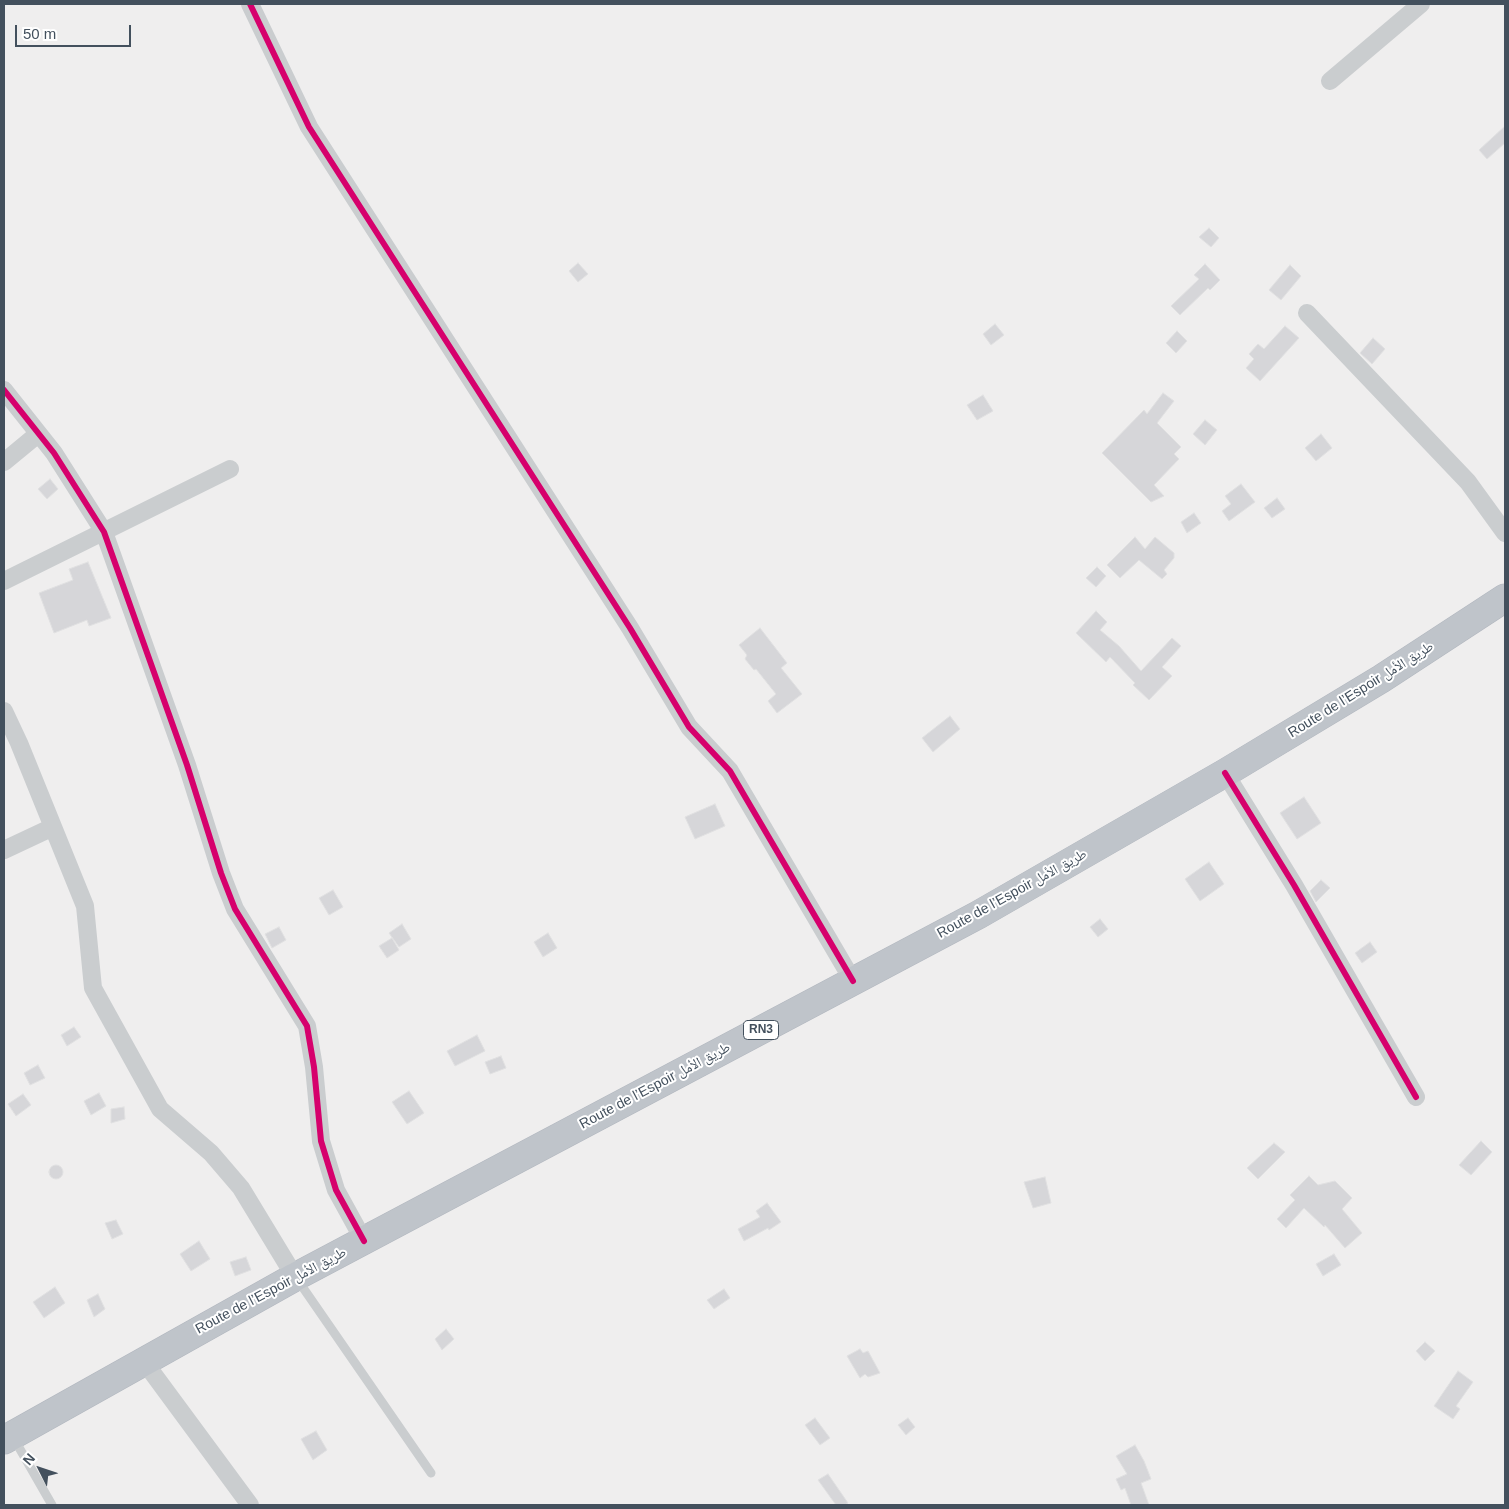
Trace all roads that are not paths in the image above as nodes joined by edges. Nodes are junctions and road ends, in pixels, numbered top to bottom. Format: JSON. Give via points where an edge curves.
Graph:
{"nodes":[{"id":1,"x":250,"y":4,"type":"edge"},
{"id":2,"x":1422,"y":4,"type":"edge"},
{"id":3,"x":1330,"y":81,"type":"dead end"},
{"id":4,"x":1307,"y":313,"type":"dead end"},
{"id":5,"x":4,"y":390,"type":"edge"},
{"id":6,"x":38,"y":434,"type":"junction"},
{"id":7,"x":4,"y":462,"type":"edge"},
{"id":8,"x":230,"y":469,"type":"dead end"},
{"id":9,"x":104,"y":532,"type":"junction"},
{"id":10,"x":1505,"y":533,"type":"edge"},
{"id":11,"x":4,"y":581,"type":"edge"},
{"id":12,"x":1505,"y":598,"type":"edge"},
{"id":13,"x":4,"y":711,"type":"edge"},
{"id":14,"x":1225,"y":773,"type":"junction"},
{"id":15,"x":53,"y":827,"type":"junction"},
{"id":16,"x":4,"y":850,"type":"edge"},
{"id":17,"x":853,"y":981,"type":"junction"},
{"id":18,"x":1416,"y":1097,"type":"dead end"},
{"id":19,"x":364,"y":1240,"type":"junction"},
{"id":20,"x":295,"y":1277,"type":"junction"},
{"id":21,"x":143,"y":1360,"type":"junction"},
{"id":22,"x":8,"y":1437,"type":"edge"},
{"id":23,"x":431,"y":1472,"type":"dead end"},
{"id":24,"x":52,"y":1505,"type":"edge"},
{"id":25,"x":250,"y":1505,"type":"edge"}],
"edges":[{"from":1,"to":17,"type":"street","via":[[309,127],[630,628],[689,727],[730,771]]},
{"from":2,"to":3,"type":"street"},
{"from":4,"to":10,"type":"street","via":[[1468,482]]},
{"from":5,"to":6,"type":"street"},
{"from":6,"to":7,"type":"street"},
{"from":6,"to":9,"type":"street","via":[[54,453]]},
{"from":8,"to":9,"type":"street"},
{"from":9,"to":11,"type":"street"},
{"from":9,"to":19,"type":"street","via":[[235,909],[307,1026],[321,1141],[336,1190]]},
{"from":12,"to":14,"type":"highway","name":"Route de l’Espoir طريق الأمل","number":"RN3","via":[[1381,679]]},
{"from":13,"to":15,"type":"street"},
{"from":14,"to":17,"type":"highway","name":"Route de l’Espoir طريق الأمل","number":"RN3","via":[[978,915]]},
{"from":14,"to":18,"type":"street","via":[[1294,885]]},
{"from":15,"to":16,"type":"street"},
{"from":15,"to":20,"type":"street","via":[[85,906],[93,988],[160,1109],[211,1153],[241,1188]]},
{"from":17,"to":19,"type":"highway","name":"Route de l’Espoir طريق الأمل","number":"RN3"},
{"from":19,"to":20,"type":"highway","name":"Route de l’Espoir طريق الأمل","number":"RN3"},
{"from":20,"to":21,"type":"highway","name":"Route de l’Espoir طريق الأمل","number":"RN3"},
{"from":20,"to":23,"type":"lane"},
{"from":21,"to":22,"type":"highway","name":"Route de l’Espoir طريق الأمل","number":"RN3"},
{"from":21,"to":25,"type":"street"},
{"from":22,"to":24,"type":"lane"}]}
